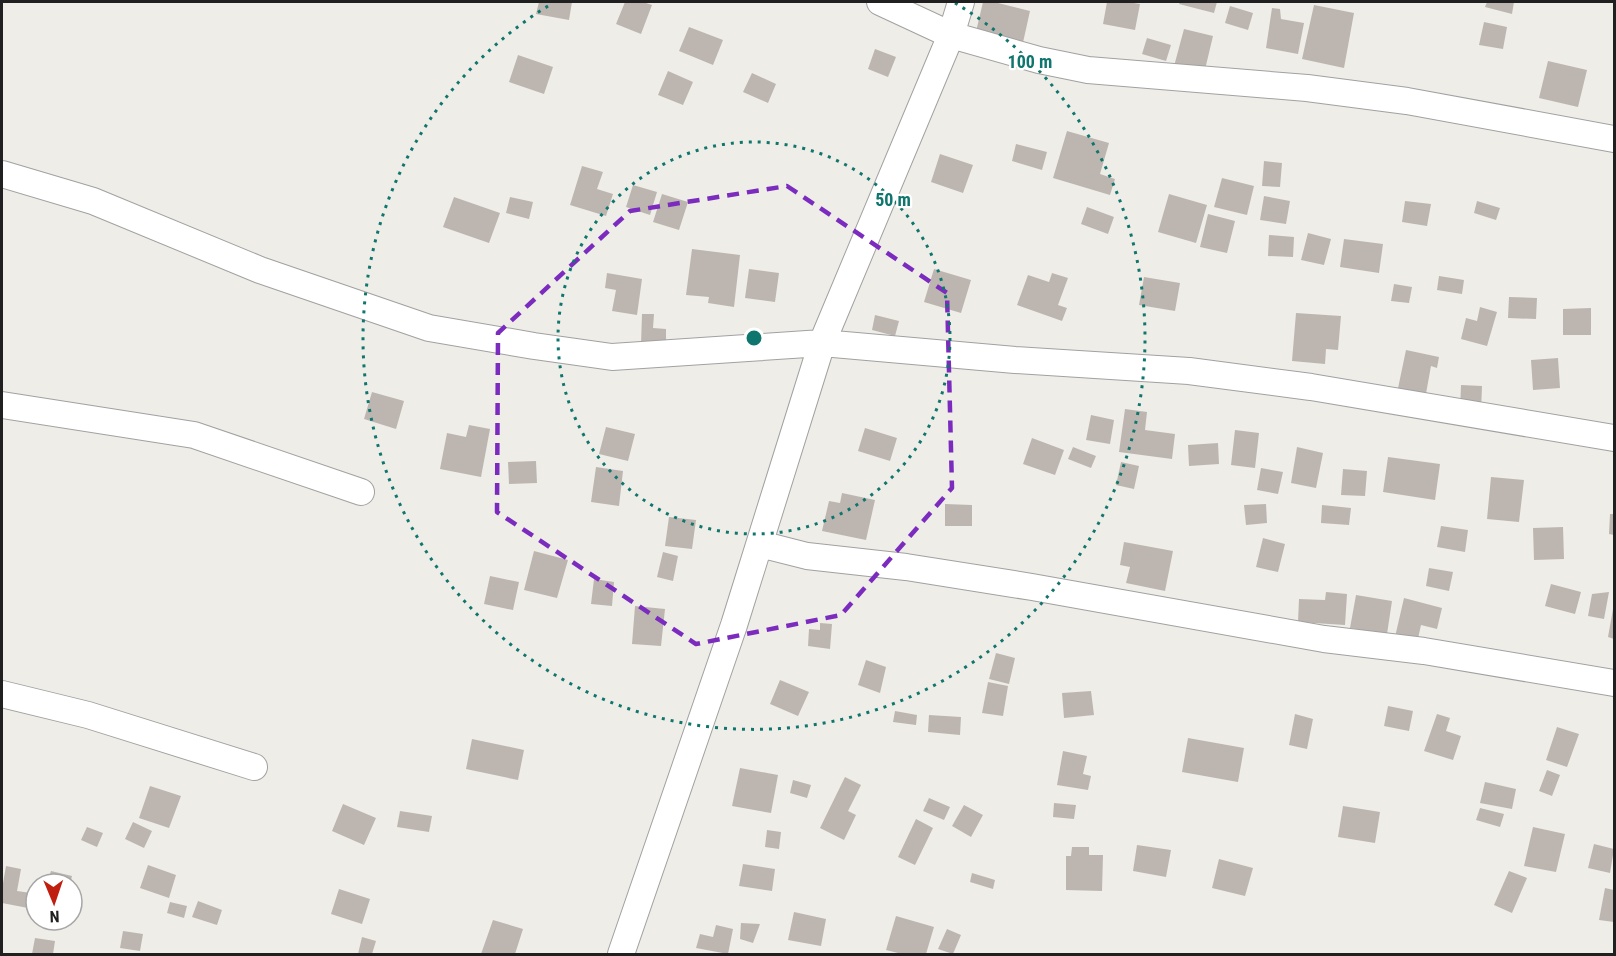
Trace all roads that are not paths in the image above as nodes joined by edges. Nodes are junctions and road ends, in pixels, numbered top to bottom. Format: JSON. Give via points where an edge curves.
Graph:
{"nodes":[{"id":1,"x":880,"y":2,"type":"edge"},
{"id":2,"x":961,"y":2,"type":"edge"},
{"id":3,"x":951,"y":35,"type":"junction"},
{"id":4,"x":1614,"y":139,"type":"edge"},
{"id":5,"x":2,"y":174,"type":"edge"},
{"id":6,"x":822,"y":343,"type":"junction"},
{"id":7,"x":2,"y":405,"type":"edge"},
{"id":8,"x":1614,"y":438,"type":"edge"},
{"id":9,"x":361,"y":492,"type":"dead end"},
{"id":10,"x":760,"y":544,"type":"junction"},
{"id":11,"x":1614,"y":683,"type":"edge"},
{"id":12,"x":2,"y":694,"type":"edge"},
{"id":13,"x":254,"y":767,"type":"dead end"},
{"id":14,"x":621,"y":954,"type":"edge"}],
"edges":[{"from":1,"to":3,"type":"street"},
{"from":2,"to":3,"type":"street"},
{"from":3,"to":4,"type":"street","via":[[1088,70],[1307,88],[1407,101]]},
{"from":3,"to":6,"type":"street"},
{"from":5,"to":6,"type":"street","via":[[93,201],[260,270],[429,328],[612,357]]},
{"from":6,"to":8,"type":"street","via":[[1189,371],[1323,389]]},
{"from":6,"to":10,"type":"street"},
{"from":7,"to":9,"type":"street","via":[[194,435]]},
{"from":10,"to":11,"type":"street","via":[[807,555],[906,567],[1324,639],[1424,651]]},
{"from":10,"to":14,"type":"street"},
{"from":12,"to":13,"type":"street","via":[[88,715]]}]}
